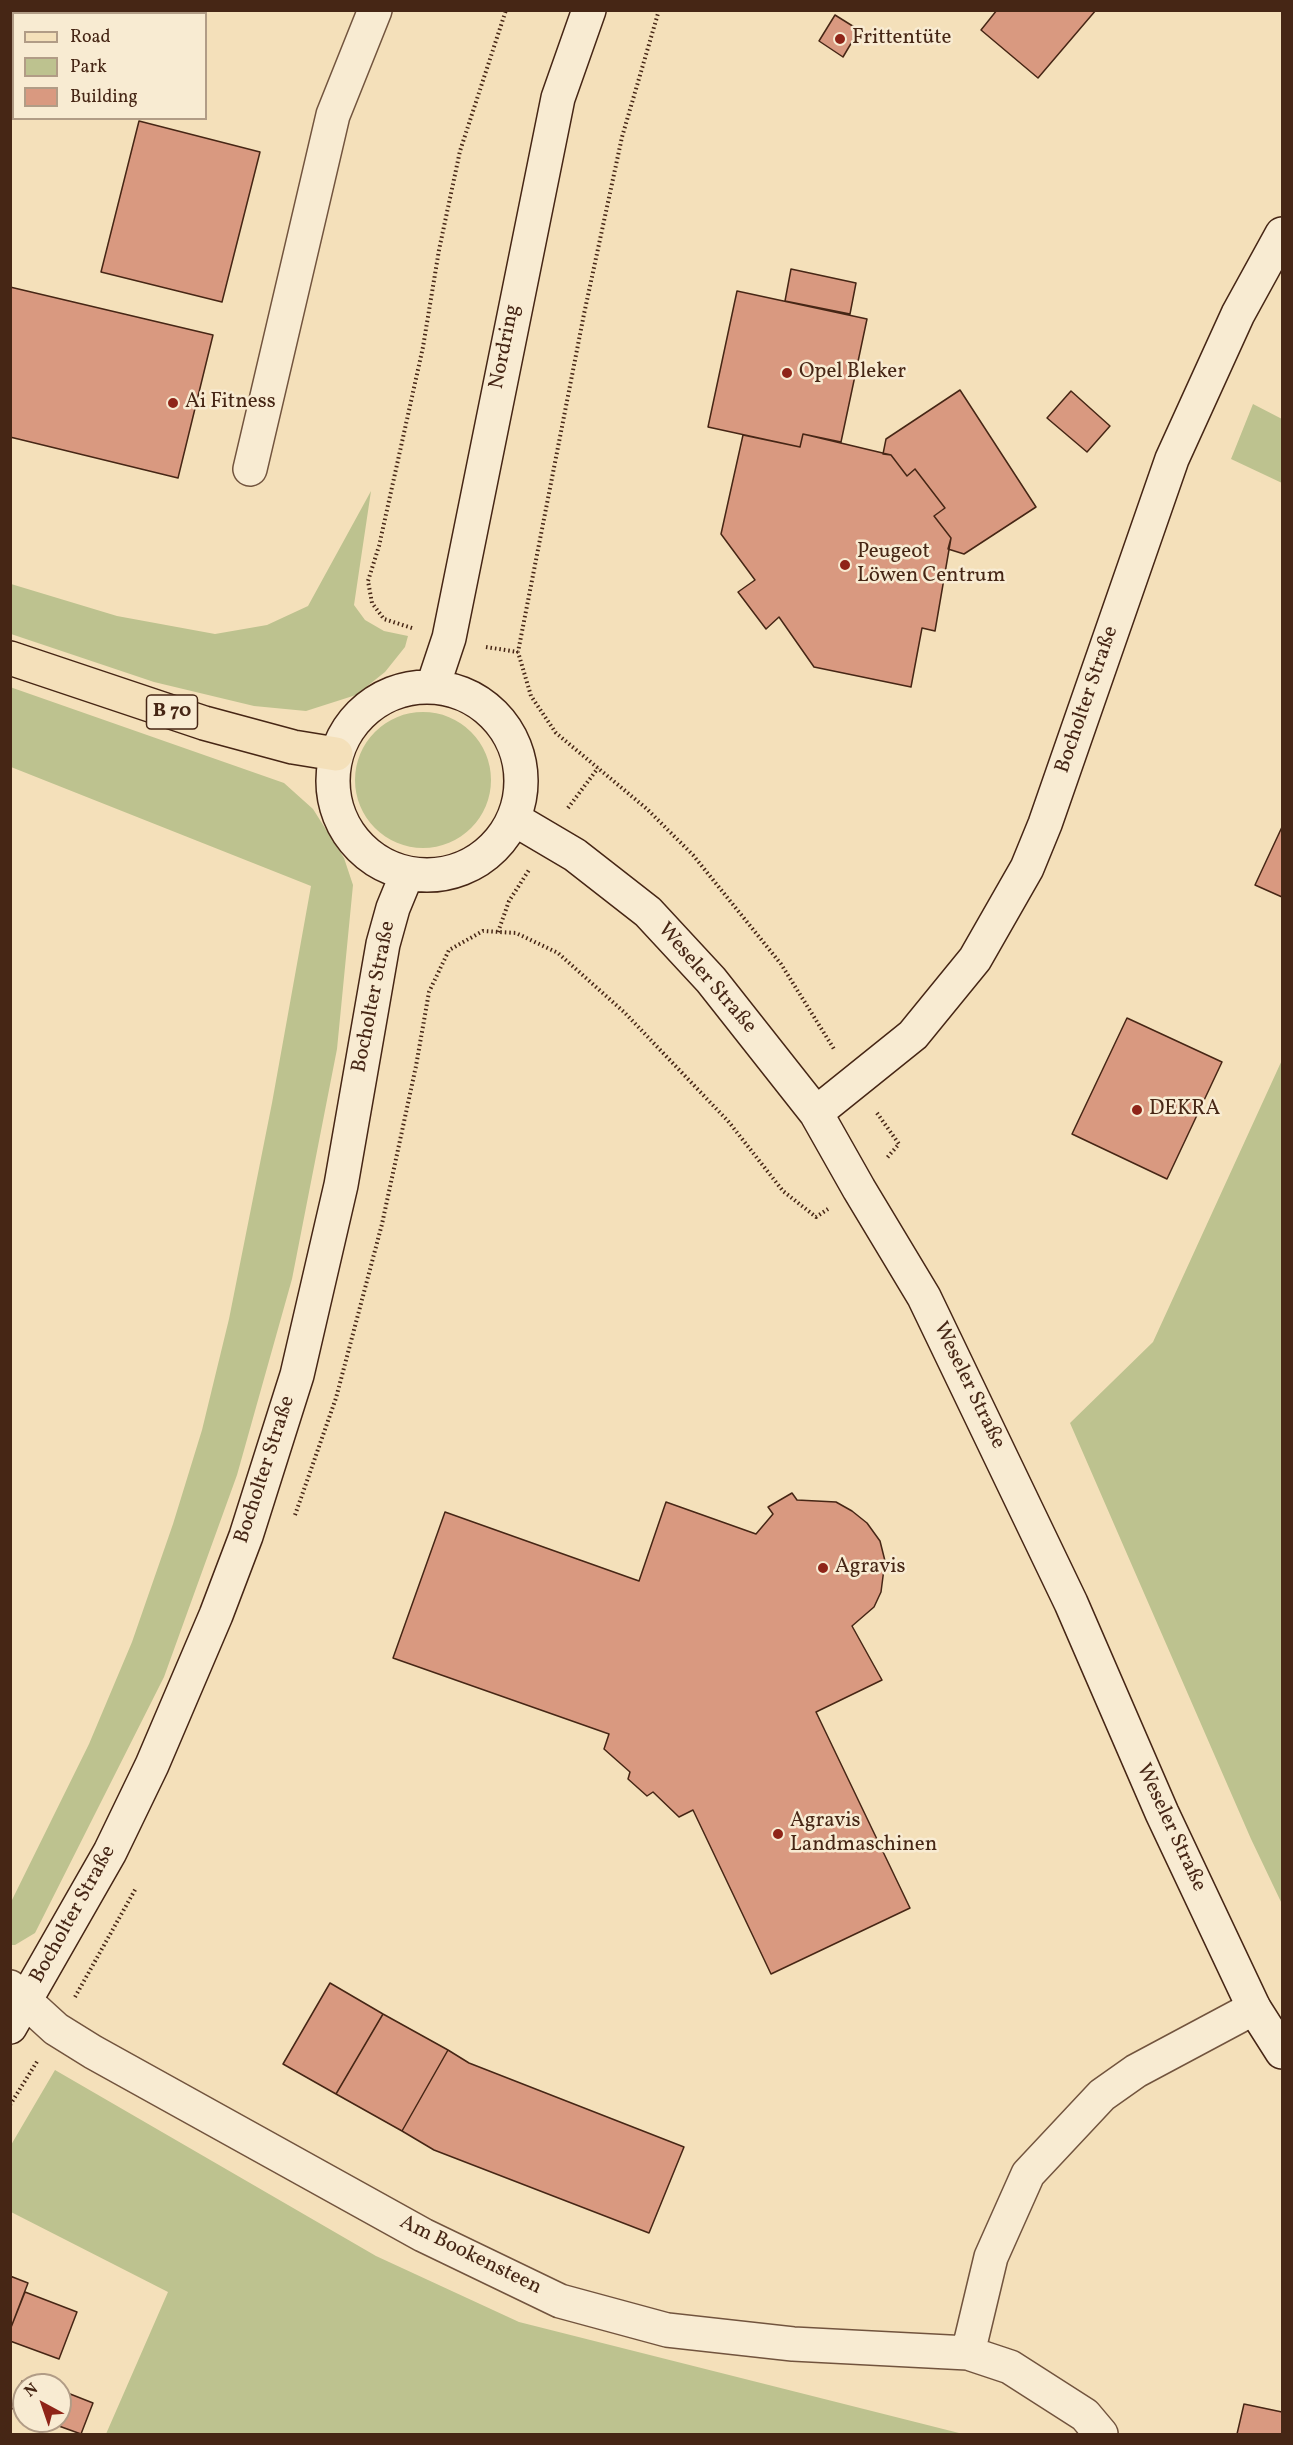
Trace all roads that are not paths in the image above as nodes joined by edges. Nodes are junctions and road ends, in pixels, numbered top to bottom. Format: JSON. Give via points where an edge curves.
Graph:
{"nodes":[{"id":1,"x":375,"y":10,"type":"edge"},
{"id":2,"x":589,"y":10,"type":"edge"},
{"id":3,"x":1282,"y":234,"type":"edge"},
{"id":4,"x":250,"y":469,"type":"dead end"},
{"id":5,"x":10,"y":658,"type":"edge"},
{"id":6,"x":433,"y":687,"type":"junction"},
{"id":7,"x":336,"y":754,"type":"junction"},
{"id":8,"x":514,"y":819,"type":"junction"},
{"id":9,"x":407,"y":874,"type":"junction"},
{"id":10,"x":816,"y":1113,"type":"junction"},
{"id":11,"x":15,"y":2005,"type":"edge"},
{"id":12,"x":1254,"y":2008,"type":"junction"},
{"id":13,"x":1282,"y":2052,"type":"edge"},
{"id":14,"x":968,"y":2353,"type":"junction"},
{"id":15,"x":1101,"y":2434,"type":"edge"}],
"edges":[{"from":1,"to":4,"type":"street","via":[[333,115]]},
{"from":2,"to":6,"type":"street","name":"Nordring","via":[[558,98],[449,638]]},
{"from":3,"to":10,"type":"street","name":"Bocholter Straße","via":[[1238,314],[1172,459],[1027,868],[975,959],[913,1035]]},
{"from":5,"to":7,"type":"main road","number":"B 70","via":[[204,723],[293,747]]},
{"from":6,"to":7,"type":"street","via":[[402,690],[373,704],[351,726]]},
{"from":6,"to":8,"type":"street","via":[[462,693],[489,709],[508,731],[520,760],[522,790]]},
{"from":7,"to":9,"type":"street","via":[[333,785],[344,824],[355,842],[378,862]]},
{"from":8,"to":9,"type":"street","via":[[496,846],[470,865],[439,875]]},
{"from":8,"to":10,"type":"street","name":"Weseler Straße","via":[[575,855],[648,912],[711,980]]},
{"from":9,"to":11,"type":"street","name":"Bocholter Straße","via":[[383,944],[341,1185],[297,1375],[246,1536],[191,1675],[110,1852]]},
{"from":10,"to":12,"type":"street","name":"Weseler Straße","via":[[924,1297],[979,1409]]},
{"from":11,"to":14,"type":"street","name":"Am Bookensteen","via":[[423,2235],[560,2301],[667,2330],[793,2344]]},
{"from":12,"to":13,"type":"street","name":"Weseler Straße"},
{"from":12,"to":14,"type":"street","via":[[1146,2066],[1102,2095],[1028,2174],[991,2257]]},
{"from":14,"to":15,"type":"street","name":"Am Bookensteen","via":[[1010,2367],[1085,2415]]}]}
